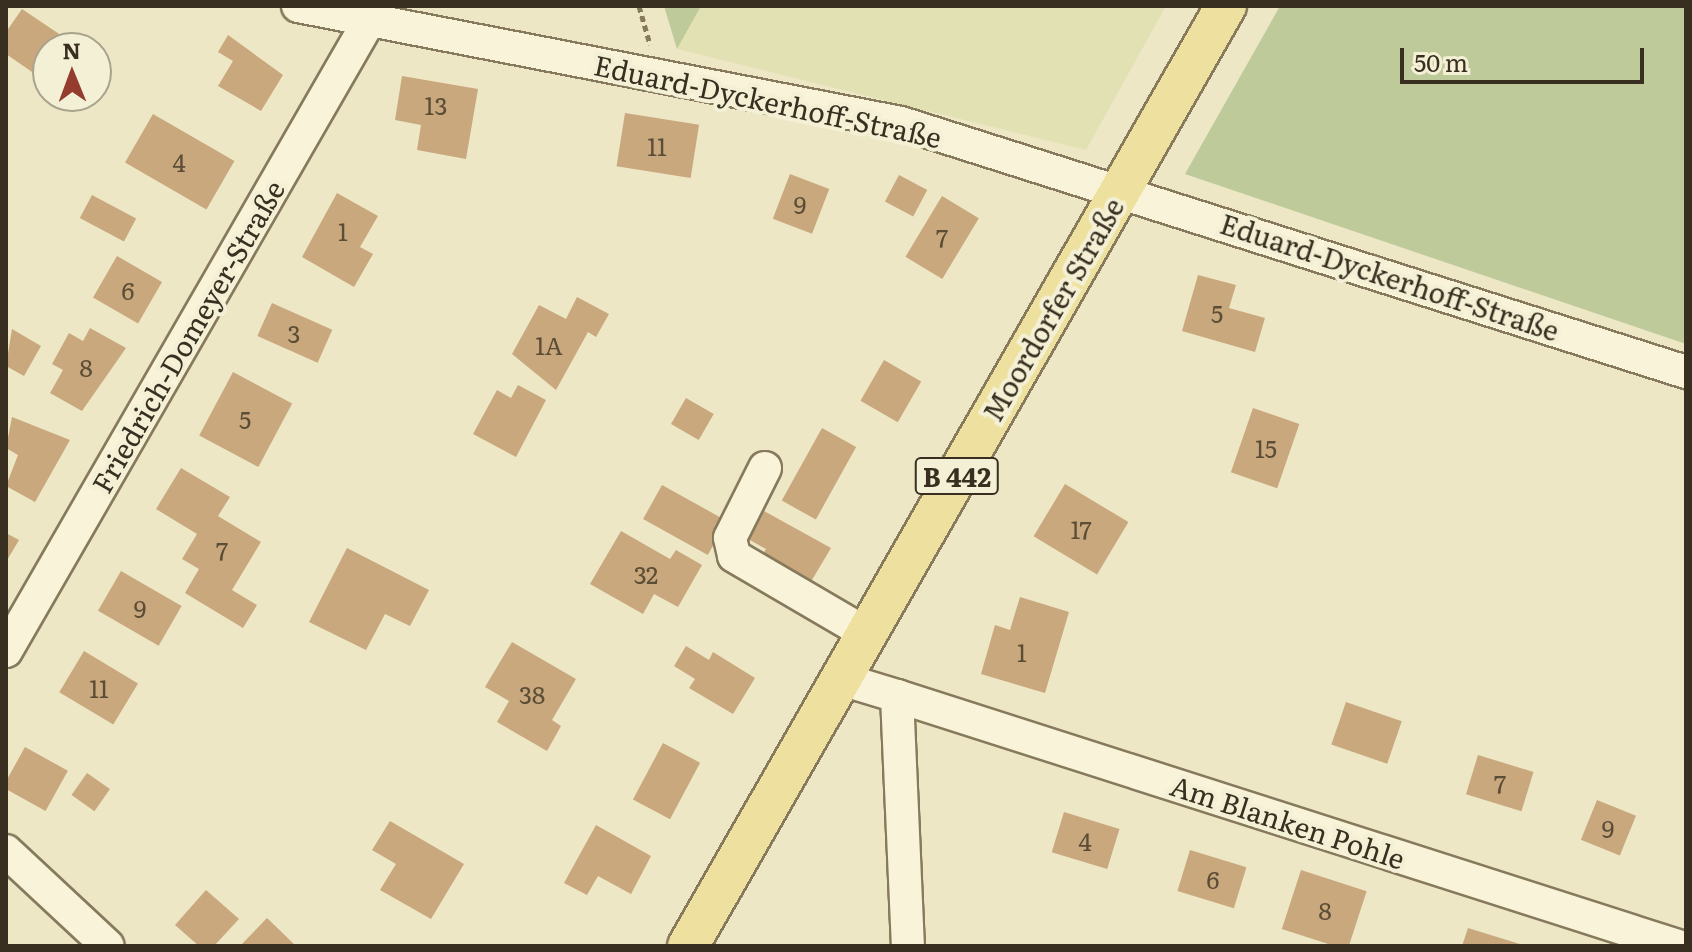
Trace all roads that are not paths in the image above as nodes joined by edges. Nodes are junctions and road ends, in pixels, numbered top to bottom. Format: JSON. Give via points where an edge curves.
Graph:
{"nodes":[{"id":1,"x":298,"y":6,"type":"edge"},
{"id":2,"x":1226,"y":6,"type":"edge"},
{"id":3,"x":370,"y":13,"type":"edge"},
{"id":4,"x":1122,"y":189,"type":"junction"},
{"id":5,"x":1686,"y":372,"type":"edge"},
{"id":6,"x":765,"y":468,"type":"dead end"},
{"id":7,"x":866,"y":633,"type":"junction"},
{"id":8,"x":6,"y":651,"type":"edge"},
{"id":9,"x":841,"y":679,"type":"junction"},
{"id":10,"x":897,"y":696,"type":"junction"},
{"id":11,"x":6,"y":851,"type":"edge"},
{"id":12,"x":108,"y":946,"type":"edge"},
{"id":13,"x":688,"y":946,"type":"edge"},
{"id":14,"x":908,"y":946,"type":"edge"},
{"id":15,"x":1678,"y":946,"type":"edge"}],
"edges":[{"from":1,"to":3,"type":"street","name":"Eduard-Dyckerhoff-Straße"},
{"from":2,"to":4,"type":"main road","name":"Moordorfer Straße","number":"B 442"},
{"from":3,"to":4,"type":"street","name":"Eduard-Dyckerhoff-Straße","via":[[901,123]]},
{"from":3,"to":8,"type":"street","name":"Friedrich-Domeyer-Straße"},
{"from":4,"to":5,"type":"street","name":"Eduard-Dyckerhoff-Straße"},
{"from":4,"to":7,"type":"main road","name":"Moordorfer Straße","number":"B 442"},
{"from":6,"to":7,"type":"street","via":[[730,538],[734,556]]},
{"from":7,"to":9,"type":"main road","name":"Moordorfer Straße","number":"B 442"},
{"from":9,"to":10,"type":"street","name":"Am Blanken Pohle"},
{"from":9,"to":13,"type":"main road","name":"Moordorfer Straße","number":"B 442"},
{"from":10,"to":14,"type":"street"},
{"from":10,"to":15,"type":"street","name":"Am Blanken Pohle"},
{"from":11,"to":12,"type":"street"}]}
